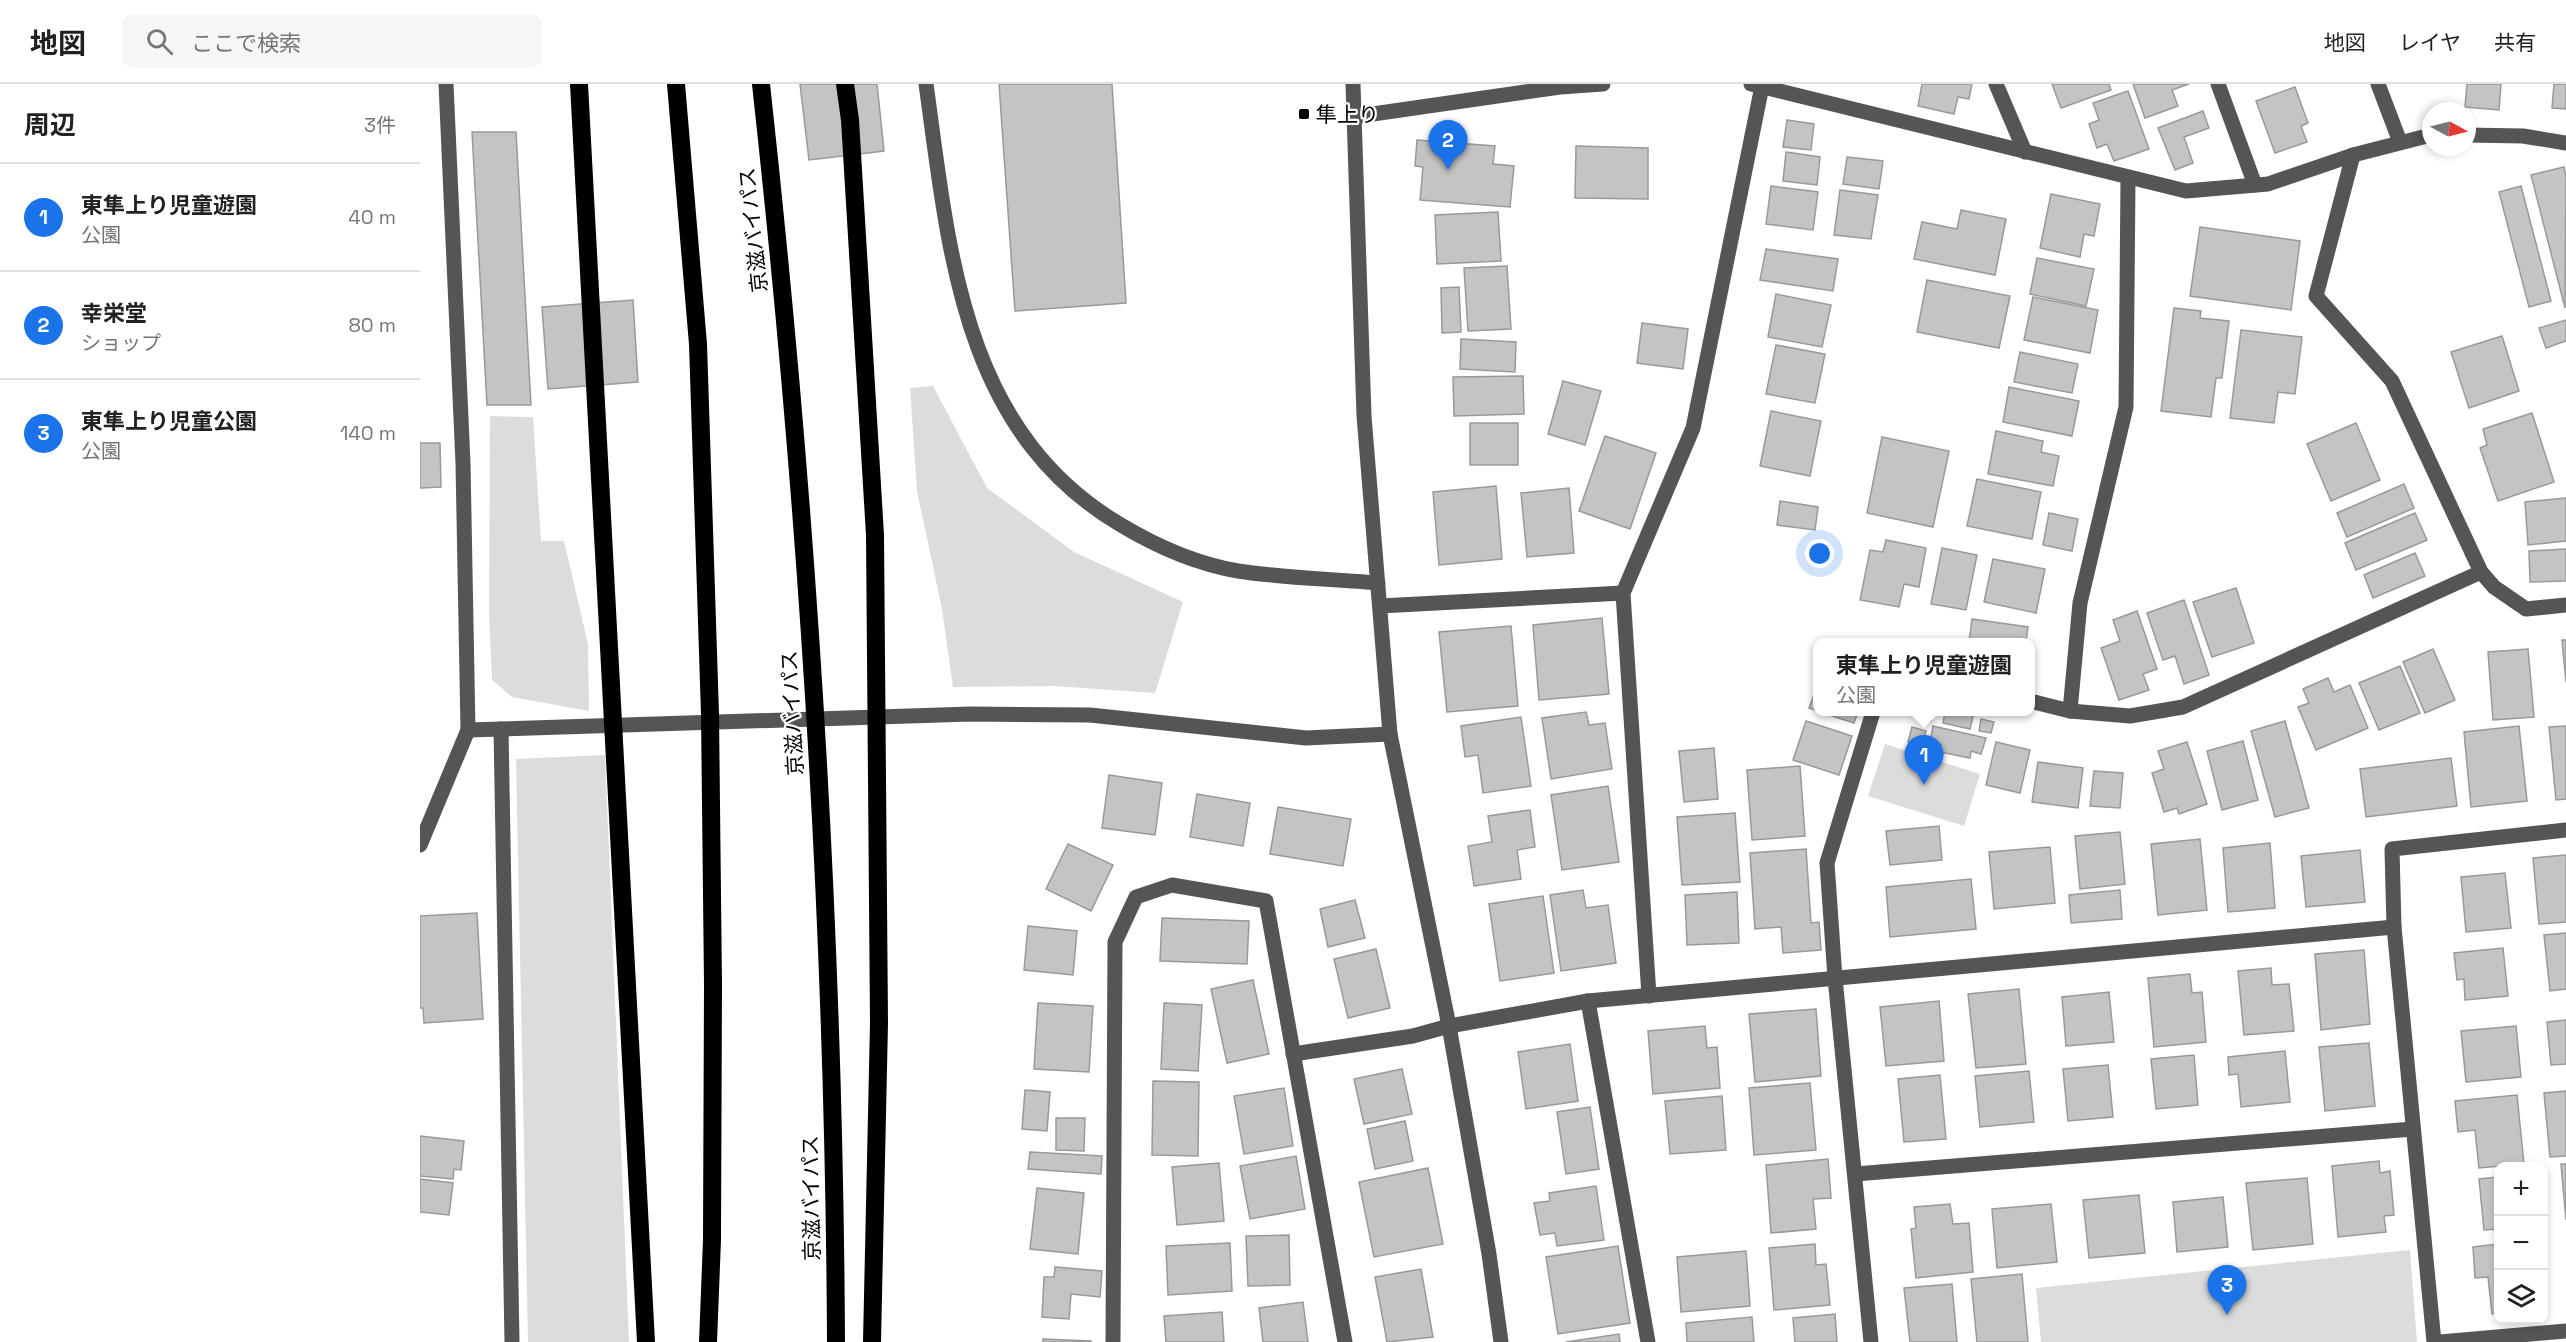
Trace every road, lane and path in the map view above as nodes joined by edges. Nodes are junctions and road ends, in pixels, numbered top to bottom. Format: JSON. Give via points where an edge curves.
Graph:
{"nodes":[{"id":1,"x":446,"y":84,"type":"edge"},
{"id":2,"x":579,"y":84,"type":"edge"},
{"id":3,"x":676,"y":84,"type":"edge"},
{"id":4,"x":760,"y":84,"type":"edge"},
{"id":5,"x":845,"y":84,"type":"edge"},
{"id":6,"x":926,"y":84,"type":"edge"},
{"id":7,"x":1353,"y":84,"type":"edge"},
{"id":8,"x":1603,"y":84,"type":"edge"},
{"id":9,"x":1996,"y":84,"type":"edge"},
{"id":10,"x":2218,"y":84,"type":"edge"},
{"id":11,"x":2378,"y":84,"type":"edge"},
{"id":12,"x":1756,"y":85,"type":"edge"},
{"id":13,"x":1352,"y":117,"type":"junction"},
{"id":14,"x":2476,"y":135,"type":"edge"},
{"id":15,"x":2422,"y":137,"type":"edge"},
{"id":16,"x":2400,"y":142,"type":"junction"},
{"id":17,"x":2566,"y":143,"type":"edge"},
{"id":18,"x":2025,"y":152,"type":"junction"},
{"id":19,"x":2353,"y":155,"type":"junction"},
{"id":20,"x":2128,"y":179,"type":"junction"},
{"id":21,"x":2255,"y":185,"type":"junction"},
{"id":22,"x":2481,"y":572,"type":"junction"},
{"id":23,"x":1378,"y":583,"type":"junction"},
{"id":24,"x":1623,"y":593,"type":"junction"},
{"id":25,"x":2566,"y":605,"type":"edge"},
{"id":26,"x":1380,"y":606,"type":"junction"},
{"id":27,"x":2035,"y":702,"type":"edge"},
{"id":28,"x":2070,"y":711,"type":"junction"},
{"id":29,"x":1871,"y":716,"type":"edge"},
{"id":30,"x":501,"y":729,"type":"junction"},
{"id":31,"x":468,"y":730,"type":"junction"},
{"id":32,"x":1390,"y":734,"type":"junction"},
{"id":33,"x":2566,"y":830,"type":"edge"},
{"id":34,"x":420,"y":845,"type":"edge"},
{"id":35,"x":2394,"y":927,"type":"junction"},
{"id":36,"x":1835,"y":978,"type":"junction"},
{"id":37,"x":1649,"y":996,"type":"junction"},
{"id":38,"x":1588,"y":1001,"type":"junction"},
{"id":39,"x":1449,"y":1026,"type":"junction"},
{"id":40,"x":1293,"y":1054,"type":"junction"},
{"id":41,"x":2413,"y":1129,"type":"junction"},
{"id":42,"x":1855,"y":1174,"type":"junction"},
{"id":43,"x":2566,"y":1331,"type":"edge"},
{"id":44,"x":512,"y":1342,"type":"edge"},
{"id":45,"x":645,"y":1342,"type":"edge"},
{"id":46,"x":708,"y":1342,"type":"edge"},
{"id":47,"x":836,"y":1342,"type":"edge"},
{"id":48,"x":872,"y":1342,"type":"edge"},
{"id":49,"x":1113,"y":1342,"type":"edge"},
{"id":50,"x":1345,"y":1342,"type":"edge"},
{"id":51,"x":1501,"y":1342,"type":"edge"},
{"id":52,"x":1648,"y":1342,"type":"edge"},
{"id":53,"x":1871,"y":1342,"type":"edge"},
{"id":54,"x":2434,"y":1342,"type":"edge"},
{"id":55,"x":2440,"y":1342,"type":"edge"}],
"edges":[{"from":1,"to":31,"type":"street","via":[[463,463]]},
{"from":2,"to":45,"type":"highway"},
{"from":3,"to":46,"type":"highway","via":[[698,344],[710,714],[713,1009]]},
{"from":4,"to":47,"type":"highway","name":"京滋バイパス","via":[[793,393],[807,585],[828,969]]},
{"from":5,"to":48,"type":"highway","via":[[875,535],[879,1023]]},
{"from":6,"to":23,"type":"street","via":[[943,207],[967,322],[997,392],[1026,442],[1059,481],[1091,508],[1157,546],[1237,570]]},
{"from":7,"to":13,"type":"street"},
{"from":8,"to":13,"type":"street"},
{"from":9,"to":18,"type":"street"},
{"from":10,"to":21,"type":"street"},
{"from":11,"to":16,"type":"street"},
{"from":12,"to":18,"type":"street"},
{"from":12,"to":24,"type":"street","via":[[1693,428]]},
{"from":13,"to":23,"type":"street","via":[[1364,416]]},
{"from":14,"to":17,"type":"street","via":[[2523,136]]},
{"from":15,"to":16,"type":"street"},
{"from":16,"to":19,"type":"street"},
{"from":18,"to":20,"type":"street"},
{"from":19,"to":21,"type":"street"},
{"from":19,"to":22,"type":"street","via":[[2316,296],[2392,381]]},
{"from":20,"to":21,"type":"street","via":[[2186,191]]},
{"from":20,"to":28,"type":"street","via":[[2126,407],[2080,603]]},
{"from":22,"to":25,"type":"street","via":[[2494,587],[2526,609]]},
{"from":22,"to":28,"type":"street","via":[[2182,707],[2130,717]]},
{"from":23,"to":26,"type":"street"},
{"from":24,"to":26,"type":"street"},
{"from":24,"to":37,"type":"street"},
{"from":26,"to":32,"type":"street"},
{"from":27,"to":28,"type":"street"},
{"from":29,"to":36,"type":"street","via":[[1827,863]]},
{"from":30,"to":31,"type":"street"},
{"from":30,"to":32,"type":"street","via":[[971,714],[1090,715],[1306,738]]},
{"from":30,"to":44,"type":"street"},
{"from":31,"to":34,"type":"street"},
{"from":32,"to":39,"type":"street"},
{"from":33,"to":35,"type":"street","via":[[2392,849]]},
{"from":35,"to":36,"type":"street"},
{"from":35,"to":41,"type":"street"},
{"from":36,"to":37,"type":"street"},
{"from":36,"to":42,"type":"street"},
{"from":37,"to":38,"type":"street"},
{"from":38,"to":39,"type":"street"},
{"from":38,"to":52,"type":"street"},
{"from":39,"to":40,"type":"street","via":[[1413,1036]]},
{"from":39,"to":51,"type":"street"},
{"from":40,"to":49,"type":"street","via":[[1266,901],[1172,885],[1136,897],[1115,942]]},
{"from":40,"to":50,"type":"street"},
{"from":41,"to":42,"type":"street"},
{"from":41,"to":54,"type":"street"},
{"from":42,"to":53,"type":"street"},
{"from":43,"to":55,"type":"street"}]}
